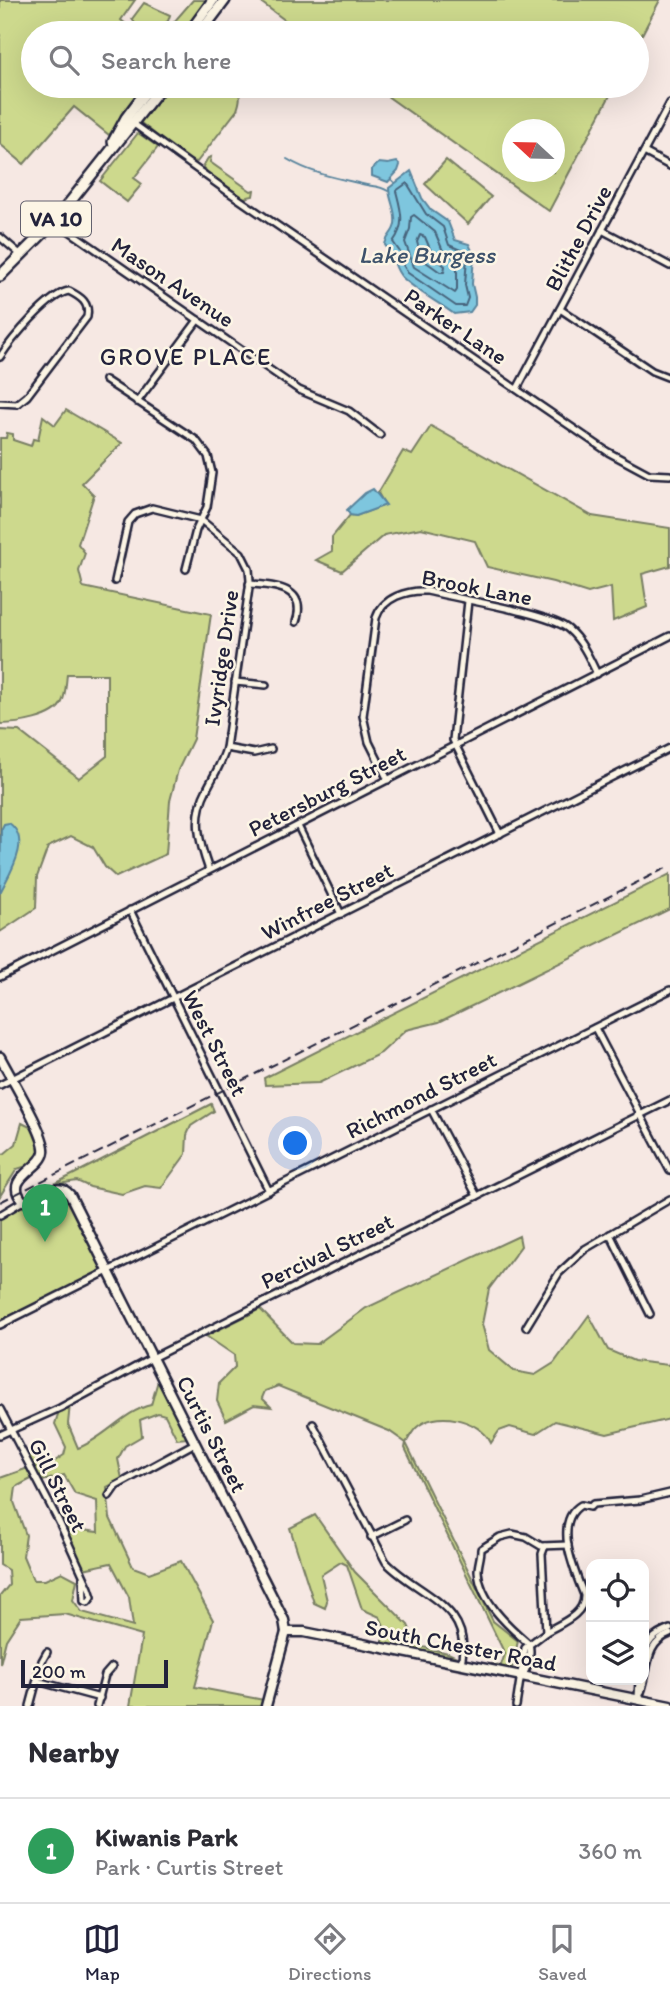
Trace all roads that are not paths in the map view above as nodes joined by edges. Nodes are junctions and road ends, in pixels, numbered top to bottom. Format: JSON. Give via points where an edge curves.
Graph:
{"nodes":[{"id":1,"x":213,"y":0,"type":"edge"},
{"id":2,"x":225,"y":0,"type":"edge"},
{"id":3,"x":198,"y":21,"type":"edge"},
{"id":4,"x":209,"y":21,"type":"edge"},
{"id":5,"x":143,"y":98,"type":"edge"},
{"id":6,"x":151,"y":98,"type":"edge"},
{"id":7,"x":670,"y":103,"type":"edge"},
{"id":8,"x":130,"y":121,"type":"junction"},
{"id":9,"x":644,"y":152,"type":"junction"},
{"id":10,"x":670,"y":166,"type":"edge"},
{"id":11,"x":55,"y":221,"type":"junction"},
{"id":12,"x":602,"y":230,"type":"junction"},
{"id":13,"x":0,"y":237,"type":"edge"},
{"id":14,"x":22,"y":256,"type":"junction"},
{"id":15,"x":670,"y":266,"type":"edge"},
{"id":16,"x":0,"y":276,"type":"edge"},
{"id":17,"x":560,"y":309,"type":"junction"},
{"id":18,"x":198,"y":320,"type":"junction"},
{"id":19,"x":1,"y":353,"type":"edge"},
{"id":20,"x":670,"y":377,"type":"edge"},
{"id":21,"x":105,"y":380,"type":"dead end"},
{"id":22,"x":517,"y":388,"type":"junction"},
{"id":23,"x":137,"y":402,"type":"junction"},
{"id":24,"x":0,"y":403,"type":"edge"},
{"id":25,"x":380,"y":435,"type":"dead end"},
{"id":26,"x":670,"y":475,"type":"edge"},
{"id":27,"x":201,"y":520,"type":"junction"},
{"id":28,"x":186,"y":569,"type":"dead end"},
{"id":29,"x":115,"y":581,"type":"dead end"},
{"id":30,"x":249,"y":583,"type":"junction"},
{"id":31,"x":468,"y":601,"type":"junction"},
{"id":32,"x":296,"y":622,"type":"dead end"},
{"id":33,"x":670,"y":636,"type":"edge"},
{"id":34,"x":597,"y":674,"type":"junction"},
{"id":35,"x":235,"y":682,"type":"junction"},
{"id":36,"x":266,"y":685,"type":"dead end"},
{"id":37,"x":455,"y":747,"type":"junction"},
{"id":38,"x":226,"y":748,"type":"junction"},
{"id":39,"x":271,"y":748,"type":"dead end"},
{"id":40,"x":670,"y":748,"type":"edge"},
{"id":41,"x":388,"y":780,"type":"junction"},
{"id":42,"x":298,"y":826,"type":"junction"},
{"id":43,"x":500,"y":834,"type":"junction"},
{"id":44,"x":209,"y":870,"type":"junction"},
{"id":45,"x":130,"y":910,"type":"junction"},
{"id":46,"x":341,"y":914,"type":"junction"},
{"id":47,"x":0,"y":976,"type":"edge"},
{"id":48,"x":670,"y":990,"type":"edge"},
{"id":49,"x":173,"y":999,"type":"junction"},
{"id":50,"x":595,"y":1028,"type":"junction"},
{"id":51,"x":0,"y":1057,"type":"edge"},
{"id":52,"x":11,"y":1079,"type":"junction"},
{"id":53,"x":0,"y":1085,"type":"edge"},
{"id":54,"x":670,"y":1100,"type":"edge"},
{"id":55,"x":431,"y":1110,"type":"junction"},
{"id":56,"x":639,"y":1115,"type":"junction"},
{"id":57,"x":670,"y":1171,"type":"edge"},
{"id":58,"x":270,"y":1191,"type":"junction"},
{"id":59,"x":477,"y":1196,"type":"junction"},
{"id":60,"x":670,"y":1199,"type":"edge"},
{"id":61,"x":23,"y":1201,"type":"junction"},
{"id":62,"x":0,"y":1215,"type":"edge"},
{"id":63,"x":610,"y":1234,"type":"junction"},
{"id":64,"x":108,"y":1271,"type":"junction"},
{"id":65,"x":650,"y":1314,"type":"dead end"},
{"id":66,"x":0,"y":1325,"type":"edge"},
{"id":67,"x":526,"y":1327,"type":"dead end"},
{"id":68,"x":152,"y":1358,"type":"junction"},
{"id":69,"x":0,"y":1409,"type":"edge"},
{"id":70,"x":313,"y":1424,"type":"dead end"},
{"id":71,"x":10,"y":1430,"type":"junction"},
{"id":72,"x":0,"y":1435,"type":"edge"},
{"id":73,"x":195,"y":1443,"type":"junction"},
{"id":74,"x":670,"y":1493,"type":"edge"},
{"id":75,"x":109,"y":1496,"type":"dead end"},
{"id":76,"x":405,"y":1520,"type":"dead end"},
{"id":77,"x":371,"y":1537,"type":"junction"},
{"id":78,"x":568,"y":1545,"type":"junction"},
{"id":79,"x":545,"y":1546,"type":"junction"},
{"id":80,"x":83,"y":1577,"type":"dead end"},
{"id":81,"x":584,"y":1602,"type":"joint"},
{"id":82,"x":670,"y":1631,"type":"edge"},
{"id":83,"x":286,"y":1632,"type":"junction"},
{"id":84,"x":546,"y":1632,"type":"junction"},
{"id":85,"x":649,"y":1643,"type":"edge"},
{"id":86,"x":529,"y":1644,"type":"junction"},
{"id":87,"x":47,"y":1652,"type":"dead end"},
{"id":88,"x":461,"y":1664,"type":"junction"},
{"id":89,"x":112,"y":1667,"type":"dead end"},
{"id":90,"x":522,"y":1677,"type":"junction"},
{"id":91,"x":37,"y":1682,"type":"junction"},
{"id":92,"x":639,"y":1685,"type":"edge"},
{"id":93,"x":100,"y":1698,"type":"junction"},
{"id":94,"x":638,"y":1699,"type":"junction"},
{"id":95,"x":30,"y":1706,"type":"edge"},
{"id":96,"x":97,"y":1706,"type":"edge"},
{"id":97,"x":266,"y":1706,"type":"edge"},
{"id":98,"x":516,"y":1706,"type":"edge"},
{"id":99,"x":670,"y":1706,"type":"edge"}],
"edges":[{"from":1,"to":3,"type":"main road"},
{"from":2,"to":4,"type":"main road"},
{"from":5,"to":8,"type":"main road","number":"VA 10"},
{"from":6,"to":8,"type":"main road","number":"VA 10"},
{"from":7,"to":9,"type":"street","name":"Blithe Drive"},
{"from":8,"to":11,"type":"main road","number":"VA 10"},
{"from":8,"to":22,"type":"street","name":"Parker Lane"},
{"from":9,"to":10,"type":"street"},
{"from":9,"to":12,"type":"street","name":"Blithe Drive"},
{"from":11,"to":14,"type":"main road","number":"VA 10"},
{"from":11,"to":18,"type":"street","name":"Mason Avenue"},
{"from":12,"to":15,"type":"street"},
{"from":12,"to":17,"type":"street","name":"Blithe Drive"},
{"from":13,"to":14,"type":"street"},
{"from":14,"to":16,"type":"main road","number":"VA 10"},
{"from":17,"to":20,"type":"street","via":[[652,371]]},
{"from":17,"to":22,"type":"street","name":"Blithe Drive"},
{"from":18,"to":23,"type":"street"},
{"from":18,"to":25,"type":"street","name":"Mason Avenue","via":[[299,390],[349,411]]},
{"from":19,"to":24,"type":"street","via":[[59,293],[69,291],[86,303],[87,317],[27,396],[17,404]]},
{"from":21,"to":23,"type":"street"},
{"from":22,"to":26,"type":"street","name":"Parker Lane","via":[[621,460],[649,474]]},
{"from":23,"to":27,"type":"street","via":[[204,448],[212,473]]},
{"from":27,"to":28,"type":"street"},
{"from":27,"to":29,"type":"street","name":"Ivyridge Drive","via":[[152,508],[135,514],[124,530]]},
{"from":27,"to":30,"type":"street","name":"Ivyridge Drive","via":[[241,553],[249,569]]},
{"from":30,"to":32,"type":"street","via":[[291,593],[298,604]]},
{"from":30,"to":35,"type":"street","name":"Ivyridge Drive"},
{"from":31,"to":34,"type":"street","name":"Brook Lane","via":[[566,626]]},
{"from":31,"to":37,"type":"street","via":[[452,735]]},
{"from":31,"to":41,"type":"street","name":"Brook Lane","via":[[410,591],[378,612],[363,716],[369,742]]},
{"from":33,"to":34,"type":"street","name":"Petersburg Street"},
{"from":34,"to":37,"type":"street","name":"Petersburg Street"},
{"from":35,"to":36,"type":"street"},
{"from":35,"to":38,"type":"street","name":"Ivyridge Drive"},
{"from":37,"to":41,"type":"street","name":"Petersburg Street"},
{"from":37,"to":43,"type":"street"},
{"from":38,"to":39,"type":"street","via":[[254,753]]},
{"from":38,"to":44,"type":"street","name":"Ivyridge Drive","via":[[199,811],[199,840]]},
{"from":40,"to":43,"type":"street","name":"Winfree Street"},
{"from":41,"to":42,"type":"street","name":"Petersburg Street"},
{"from":42,"to":44,"type":"street","name":"Petersburg Street"},
{"from":42,"to":46,"type":"street"},
{"from":43,"to":46,"type":"street","name":"Winfree Street"},
{"from":44,"to":45,"type":"street","name":"Petersburg Street"},
{"from":45,"to":47,"type":"street","name":"Petersburg Street"},
{"from":45,"to":49,"type":"street","name":"West Street"},
{"from":46,"to":49,"type":"street","name":"Winfree Street"},
{"from":48,"to":50,"type":"street","name":"Richmond Street"},
{"from":49,"to":52,"type":"street","name":"Winfree Street"},
{"from":49,"to":58,"type":"street","name":"West Street"},
{"from":50,"to":55,"type":"street","name":"Richmond Street"},
{"from":50,"to":56,"type":"street"},
{"from":51,"to":52,"type":"street"},
{"from":52,"to":53,"type":"street","name":"Winfree Street"},
{"from":52,"to":61,"type":"street","via":[[44,1149],[40,1161],[20,1179],[18,1194]]},
{"from":54,"to":56,"type":"street","name":"Percival Street"},
{"from":55,"to":58,"type":"street","name":"Richmond Street"},
{"from":55,"to":59,"type":"street"},
{"from":56,"to":57,"type":"street"},
{"from":56,"to":59,"type":"street","name":"Percival Street"},
{"from":58,"to":64,"type":"street","name":"Richmond Street"},
{"from":59,"to":68,"type":"street","name":"Percival Street"},
{"from":60,"to":63,"type":"street"},
{"from":61,"to":62,"type":"street"},
{"from":61,"to":64,"type":"street","name":"Curtis Street","via":[[67,1191]]},
{"from":63,"to":65,"type":"street"},
{"from":63,"to":67,"type":"street","via":[[559,1273]]},
{"from":64,"to":66,"type":"street","name":"Richmond Street"},
{"from":64,"to":68,"type":"street","name":"Curtis Street"},
{"from":68,"to":71,"type":"street","name":"Percival Street"},
{"from":68,"to":73,"type":"street","name":"Curtis Street"},
{"from":69,"to":71,"type":"street","name":"Gill Street"},
{"from":70,"to":77,"type":"street"},
{"from":71,"to":72,"type":"street","name":"Percival Street"},
{"from":71,"to":80,"type":"street","name":"Gill Street"},
{"from":73,"to":75,"type":"street","via":[[116,1486]]},
{"from":73,"to":83,"type":"street","name":"Curtis Street"},
{"from":74,"to":78,"type":"street","via":[[577,1507],[568,1526]]},
{"from":76,"to":77,"type":"street"},
{"from":77,"to":88,"type":"street","via":[[395,1571],[431,1594],[452,1617],[461,1639]]},
{"from":78,"to":79,"type":"street"},
{"from":78,"to":81,"type":"street"},
{"from":79,"to":84,"type":"street"},
{"from":79,"to":86,"type":"street","via":[[512,1534],[481,1549],[478,1574],[483,1589],[507,1625]]},
{"from":81,"to":84,"type":"street","via":[[574,1616]]},
{"from":82,"to":85,"type":"street","via":[[654,1636]]},
{"from":82,"to":94,"type":"street","via":[[652,1648]]},
{"from":83,"to":88,"type":"street","name":"South Chester Road"},
{"from":83,"to":97,"type":"street"},
{"from":84,"to":86,"type":"street"},
{"from":86,"to":90,"type":"street"},
{"from":87,"to":91,"type":"street"},
{"from":88,"to":90,"type":"street","name":"South Chester Road"},
{"from":89,"to":93,"type":"street","via":[[105,1675]]},
{"from":90,"to":94,"type":"street","name":"South Chester Road"},
{"from":90,"to":98,"type":"street"},
{"from":91,"to":93,"type":"street"},
{"from":91,"to":95,"type":"street"},
{"from":92,"to":94,"type":"street"},
{"from":93,"to":96,"type":"street"},
{"from":94,"to":99,"type":"street","name":"South Chester Road"}]}
